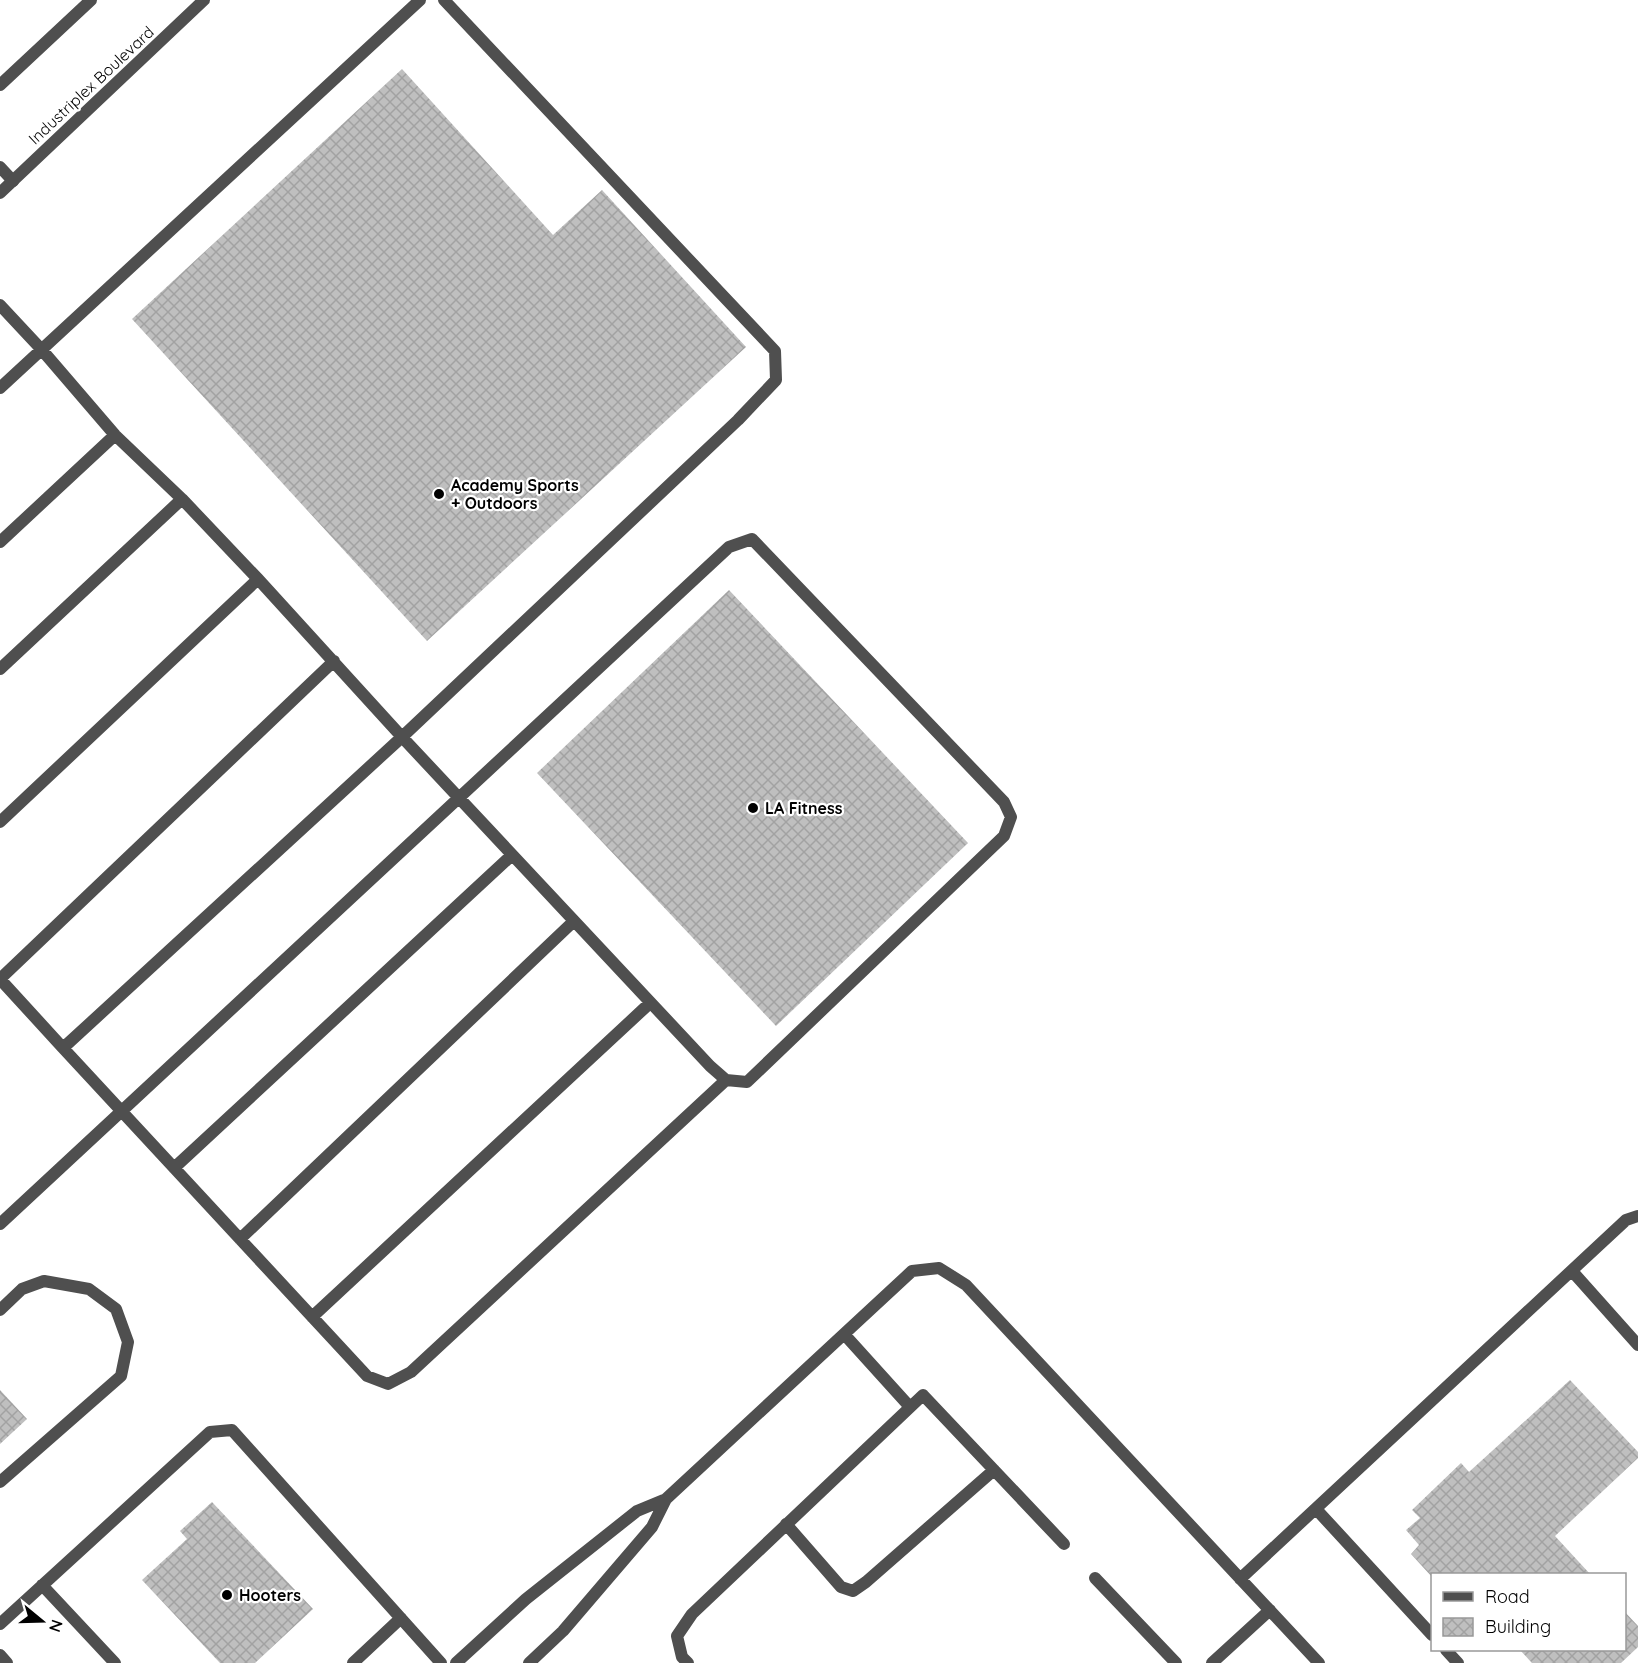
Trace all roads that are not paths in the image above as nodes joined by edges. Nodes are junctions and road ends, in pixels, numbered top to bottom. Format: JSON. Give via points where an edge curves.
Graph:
{"nodes":[{"id":1,"x":91,"y":0,"type":"edge"},
{"id":2,"x":204,"y":0,"type":"edge"},
{"id":3,"x":420,"y":0,"type":"edge"},
{"id":4,"x":444,"y":0,"type":"edge"},
{"id":5,"x":0,"y":85,"type":"edge"},
{"id":6,"x":0,"y":167,"type":"edge"},
{"id":7,"x":13,"y":181,"type":"junction"},
{"id":8,"x":0,"y":193,"type":"edge"},
{"id":9,"x":0,"y":305,"type":"edge"},
{"id":10,"x":42,"y":350,"type":"junction"},
{"id":11,"x":0,"y":388,"type":"edge"},
{"id":12,"x":115,"y":435,"type":"junction"},
{"id":13,"x":182,"y":499,"type":"junction"},
{"id":14,"x":0,"y":542,"type":"edge"},
{"id":15,"x":258,"y":579,"type":"junction"},
{"id":16,"x":334,"y":661,"type":"junction"},
{"id":17,"x":0,"y":669,"type":"edge"},
{"id":18,"x":402,"y":737,"type":"junction"},
{"id":19,"x":459,"y":798,"type":"junction"},
{"id":20,"x":0,"y":822,"type":"edge"},
{"id":21,"x":512,"y":855,"type":"junction"},
{"id":22,"x":574,"y":921,"type":"junction"},
{"id":23,"x":0,"y":979,"type":"edge"},
{"id":24,"x":650,"y":1003,"type":"junction"},
{"id":25,"x":63,"y":1048,"type":"junction"},
{"id":26,"x":726,"y":1080,"type":"junction"},
{"id":27,"x":122,"y":1111,"type":"junction"},
{"id":28,"x":174,"y":1168,"type":"junction"},
{"id":29,"x":1638,"y":1216,"type":"edge"},
{"id":30,"x":0,"y":1224,"type":"edge"},
{"id":31,"x":240,"y":1239,"type":"junction"},
{"id":32,"x":1572,"y":1271,"type":"junction"},
{"id":33,"x":0,"y":1310,"type":"edge"},
{"id":34,"x":312,"y":1317,"type":"junction"},
{"id":35,"x":844,"y":1335,"type":"junction"},
{"id":36,"x":1638,"y":1345,"type":"edge"},
{"id":37,"x":910,"y":1407,"type":"junction"},
{"id":38,"x":994,"y":1470,"type":"junction"},
{"id":39,"x":0,"y":1482,"type":"edge"},
{"id":40,"x":666,"y":1499,"type":"junction"},
{"id":41,"x":1316,"y":1509,"type":"junction"},
{"id":42,"x":786,"y":1524,"type":"junction"},
{"id":43,"x":1064,"y":1544,"type":"dead end"},
{"id":44,"x":1095,"y":1578,"type":"dead end"},
{"id":45,"x":1240,"y":1579,"type":"junction"},
{"id":46,"x":42,"y":1585,"type":"junction"},
{"id":47,"x":1270,"y":1610,"type":"junction"},
{"id":48,"x":401,"y":1618,"type":"junction"},
{"id":49,"x":0,"y":1624,"type":"edge"},
{"id":50,"x":1431,"y":1634,"type":"edge"},
{"id":51,"x":1447,"y":1651,"type":"edge"},
{"id":52,"x":0,"y":1655,"type":"edge"},
{"id":53,"x":7,"y":1663,"type":"edge"},
{"id":54,"x":116,"y":1663,"type":"edge"},
{"id":55,"x":353,"y":1663,"type":"edge"},
{"id":56,"x":441,"y":1663,"type":"edge"},
{"id":57,"x":456,"y":1663,"type":"edge"},
{"id":58,"x":530,"y":1663,"type":"edge"},
{"id":59,"x":688,"y":1663,"type":"edge"},
{"id":60,"x":1176,"y":1663,"type":"edge"},
{"id":61,"x":1212,"y":1663,"type":"edge"},
{"id":62,"x":1319,"y":1663,"type":"edge"},
{"id":63,"x":1458,"y":1663,"type":"edge"}],
"edges":[{"from":1,"to":5,"type":"street"},
{"from":2,"to":7,"type":"street","name":"Industriplex Boulevard"},
{"from":3,"to":10,"type":"street"},
{"from":4,"to":18,"type":"street","via":[[775,351],[776,380]]},
{"from":6,"to":7,"type":"street"},
{"from":7,"to":8,"type":"street","name":"Industriplex Boulevard"},
{"from":9,"to":10,"type":"street"},
{"from":10,"to":11,"type":"street"},
{"from":10,"to":12,"type":"street"},
{"from":12,"to":13,"type":"street"},
{"from":12,"to":14,"type":"street"},
{"from":13,"to":15,"type":"street"},
{"from":13,"to":17,"type":"street"},
{"from":15,"to":16,"type":"street"},
{"from":15,"to":20,"type":"street"},
{"from":16,"to":18,"type":"street"},
{"from":16,"to":23,"type":"street"},
{"from":18,"to":19,"type":"street"},
{"from":18,"to":25,"type":"street"},
{"from":19,"to":21,"type":"street"},
{"from":19,"to":26,"type":"street","via":[[729,547],[752,539],[1004,802],[1011,817],[1004,836],[747,1082]]},
{"from":19,"to":27,"type":"street"},
{"from":21,"to":22,"type":"street"},
{"from":21,"to":28,"type":"street"},
{"from":22,"to":24,"type":"street"},
{"from":22,"to":31,"type":"street"},
{"from":23,"to":25,"type":"street"},
{"from":24,"to":26,"type":"street"},
{"from":24,"to":34,"type":"street"},
{"from":25,"to":27,"type":"street"},
{"from":26,"to":34,"type":"street","via":[[411,1372],[388,1384],[367,1376]]},
{"from":27,"to":28,"type":"street"},
{"from":27,"to":30,"type":"street"},
{"from":28,"to":31,"type":"street"},
{"from":29,"to":32,"type":"street","via":[[1626,1220]]},
{"from":31,"to":34,"type":"street"},
{"from":32,"to":36,"type":"street"},
{"from":32,"to":41,"type":"street"},
{"from":33,"to":39,"type":"street","via":[[22,1289],[44,1281],[89,1289],[116,1309],[128,1342],[121,1376]]},
{"from":35,"to":37,"type":"street"},
{"from":35,"to":40,"type":"street"},
{"from":35,"to":45,"type":"street","via":[[912,1271],[939,1268],[966,1285]]},
{"from":37,"to":38,"type":"street","via":[[923,1395]]},
{"from":37,"to":42,"type":"street"},
{"from":38,"to":42,"type":"street","via":[[854,1591],[841,1587]]},
{"from":38,"to":43,"type":"street"},
{"from":40,"to":57,"type":"street","via":[[637,1511],[526,1599]]},
{"from":40,"to":58,"type":"street","via":[[652,1527],[563,1631]]},
{"from":41,"to":45,"type":"street"},
{"from":41,"to":50,"type":"street"},
{"from":42,"to":59,"type":"street","via":[[692,1614],[677,1636],[682,1657]]},
{"from":44,"to":60,"type":"street"},
{"from":45,"to":47,"type":"street"},
{"from":46,"to":48,"type":"street","via":[[210,1432],[232,1430]]},
{"from":46,"to":49,"type":"street"},
{"from":46,"to":54,"type":"street"},
{"from":47,"to":61,"type":"street"},
{"from":47,"to":62,"type":"street"},
{"from":48,"to":55,"type":"street"},
{"from":48,"to":56,"type":"street"},
{"from":51,"to":63,"type":"street"},
{"from":52,"to":53,"type":"street"}]}
